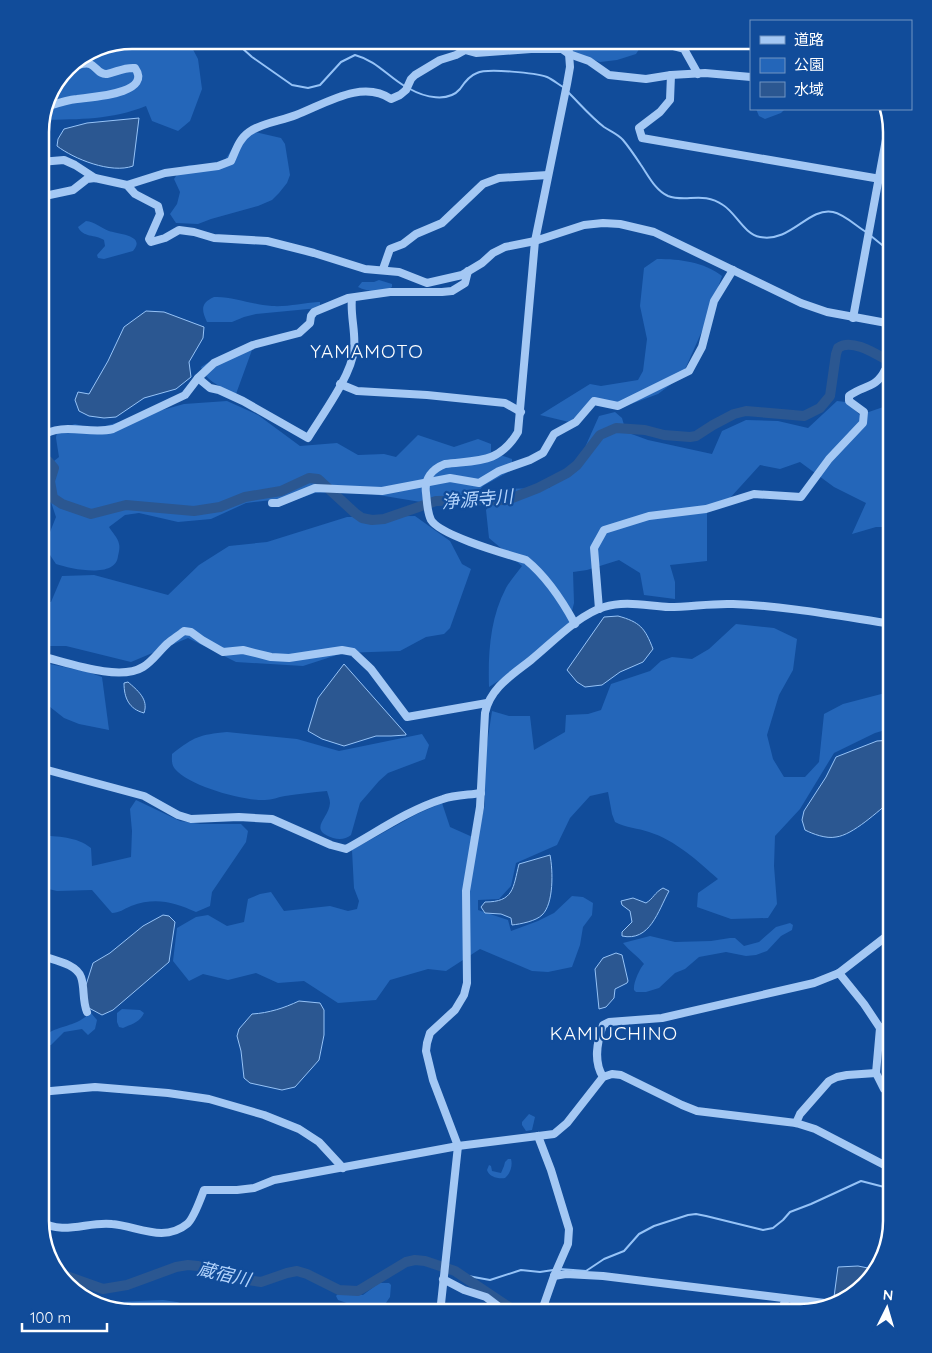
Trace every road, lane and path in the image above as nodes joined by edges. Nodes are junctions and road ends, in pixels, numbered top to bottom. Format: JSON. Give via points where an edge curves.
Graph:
{"nodes":[{"id":1,"x":569,"y":49,"type":"edge"},
{"id":2,"x":681,"y":49,"type":"edge"},
{"id":3,"x":465,"y":50,"type":"joint"},
{"id":4,"x":569,"y":54,"type":"junction"},
{"id":5,"x":84,"y":64,"type":"edge"},
{"id":6,"x":698,"y":74,"type":"junction"},
{"id":7,"x":672,"y":75,"type":"junction"},
{"id":8,"x":750,"y":77,"type":"edge"},
{"id":9,"x":54,"y":105,"type":"edge"},
{"id":10,"x":883,"y":155,"type":"edge"},
{"id":11,"x":49,"y":161,"type":"edge"},
{"id":12,"x":548,"y":175,"type":"junction"},
{"id":13,"x":95,"y":178,"type":"junction"},
{"id":14,"x":878,"y":178,"type":"junction"},
{"id":15,"x":883,"y":179,"type":"edge"},
{"id":16,"x":127,"y":185,"type":"junction"},
{"id":17,"x":49,"y":195,"type":"edge"},
{"id":18,"x":535,"y":241,"type":"junction"},
{"id":19,"x":383,"y":269,"type":"junction"},
{"id":20,"x":733,"y":270,"type":"junction"},
{"id":21,"x":468,"y":271,"type":"junction"},
{"id":22,"x":352,"y":298,"type":"junction"},
{"id":23,"x":853,"y":318,"type":"junction"},
{"id":24,"x":883,"y":323,"type":"edge"},
{"id":25,"x":883,"y":375,"type":"edge"},
{"id":26,"x":198,"y":378,"type":"junction"},
{"id":27,"x":340,"y":384,"type":"junction"},
{"id":28,"x":521,"y":412,"type":"junction"},
{"id":29,"x":49,"y":432,"type":"edge"},
{"id":30,"x":425,"y":486,"type":"junction"},
{"id":31,"x":272,"y":503,"type":"dead end"},
{"id":32,"x":599,"y":609,"type":"junction"},
{"id":33,"x":883,"y":623,"type":"edge"},
{"id":34,"x":576,"y":624,"type":"junction"},
{"id":35,"x":49,"y":658,"type":"edge"},
{"id":36,"x":487,"y":703,"type":"junction"},
{"id":37,"x":49,"y":770,"type":"edge"},
{"id":38,"x":481,"y":793,"type":"junction"},
{"id":39,"x":883,"y":939,"type":"edge"},
{"id":40,"x":49,"y":958,"type":"edge"},
{"id":41,"x":839,"y":973,"type":"junction"},
{"id":42,"x":87,"y":1012,"type":"dead end"},
{"id":43,"x":883,"y":1027,"type":"edge"},
{"id":44,"x":880,"y":1028,"type":"junction"},
{"id":45,"x":876,"y":1073,"type":"junction"},
{"id":46,"x":604,"y":1077,"type":"junction"},
{"id":47,"x":883,"y":1087,"type":"edge"},
{"id":48,"x":49,"y":1091,"type":"edge"},
{"id":49,"x":796,"y":1123,"type":"junction"},
{"id":50,"x":538,"y":1136,"type":"junction"},
{"id":51,"x":458,"y":1146,"type":"junction"},
{"id":52,"x":883,"y":1164,"type":"edge"},
{"id":53,"x":343,"y":1168,"type":"junction"},
{"id":54,"x":49,"y":1226,"type":"edge"},
{"id":55,"x":554,"y":1276,"type":"junction"},
{"id":56,"x":443,"y":1278,"type":"junction"},
{"id":57,"x":786,"y":1299,"type":"junction"},
{"id":58,"x":817,"y":1302,"type":"edge"},
{"id":59,"x":441,"y":1304,"type":"edge"},
{"id":60,"x":495,"y":1304,"type":"edge"},
{"id":61,"x":545,"y":1304,"type":"edge"},
{"id":62,"x":784,"y":1304,"type":"edge"}],
"edges":[{"from":1,"to":4,"type":"street"},
{"from":2,"to":6,"type":"street"},
{"from":3,"to":4,"type":"street","via":[[476,53],[562,49]]},
{"from":3,"to":16,"type":"street","via":[[415,75],[400,96],[391,99],[380,92],[369,91],[338,97],[295,116],[258,126],[241,139],[231,161],[218,166],[165,173]]},
{"from":4,"to":7,"type":"street","via":[[589,61],[609,75],[646,79]]},
{"from":4,"to":12,"type":"street","via":[[570,67]]},
{"from":5,"to":9,"type":"street","via":[[91,64],[107,74],[127,67],[135,68],[139,73],[138,80],[134,86],[121,92]]},
{"from":6,"to":7,"type":"street"},
{"from":6,"to":8,"type":"street"},
{"from":7,"to":14,"type":"street","via":[[670,100],[639,128],[642,138]]},
{"from":10,"to":14,"type":"street"},
{"from":11,"to":13,"type":"street","via":[[69,161]]},
{"from":12,"to":18,"type":"street"},
{"from":12,"to":19,"type":"street","via":[[499,178],[483,184],[442,223],[390,250]]},
{"from":13,"to":16,"type":"street"},
{"from":13,"to":17,"type":"street","via":[[73,190]]},
{"from":14,"to":15,"type":"street"},
{"from":14,"to":23,"type":"street"},
{"from":16,"to":19,"type":"street","via":[[160,210],[150,234],[151,242],[180,230],[214,238],[267,241],[365,269]]},
{"from":18,"to":20,"type":"street","via":[[584,225],[620,224],[654,232]]},
{"from":18,"to":21,"type":"street","via":[[505,247]]},
{"from":18,"to":28,"type":"street"},
{"from":19,"to":21,"type":"street","via":[[427,283]]},
{"from":20,"to":23,"type":"street","via":[[801,303]]},
{"from":20,"to":30,"type":"street","via":[[714,301],[702,347],[689,370],[618,406],[594,401],[576,422],[554,434],[543,453],[479,483],[450,478]]},
{"from":21,"to":22,"type":"street","via":[[465,283],[452,291],[390,292]]},
{"from":22,"to":26,"type":"street","via":[[314,312],[310,323],[299,333],[253,345],[214,363]]},
{"from":22,"to":27,"type":"street","via":[[354,348],[352,361]]},
{"from":23,"to":24,"type":"street"},
{"from":25,"to":32,"type":"street","via":[[873,385],[849,396],[849,401],[864,412],[863,423],[829,459],[801,497],[754,494],[706,509],[649,516],[604,530],[594,548]]},
{"from":26,"to":27,"type":"street","via":[[210,388],[243,401],[308,438]]},
{"from":26,"to":29,"type":"street","via":[[185,395],[113,429],[56,429]]},
{"from":27,"to":28,"type":"street","via":[[357,391],[505,403]]},
{"from":28,"to":30,"type":"street","via":[[518,432],[506,449],[488,459],[440,466]]},
{"from":30,"to":31,"type":"street","via":[[382,490],[315,488]]},
{"from":30,"to":34,"type":"street","via":[[433,523],[446,532],[526,560],[554,590]]},
{"from":32,"to":33,"type":"street","via":[[622,604],[670,607],[732,604]]},
{"from":32,"to":34,"type":"street"},
{"from":34,"to":36,"type":"street","via":[[505,681],[491,694]]},
{"from":35,"to":36,"type":"street","via":[[107,673],[126,672],[140,669],[184,631],[223,652],[243,650],[289,658],[342,650],[353,652],[371,669],[407,717]]},
{"from":36,"to":38,"type":"street"},
{"from":37,"to":38,"type":"street","via":[[144,796],[191,819],[272,819],[331,846],[346,849],[430,804],[445,798]]},
{"from":38,"to":51,"type":"street","via":[[466,891],[464,995],[455,1010],[430,1033],[426,1051],[433,1080]]},
{"from":39,"to":41,"type":"street"},
{"from":40,"to":42,"type":"street","via":[[66,965],[81,977]]},
{"from":41,"to":44,"type":"street"},
{"from":41,"to":46,"type":"street","via":[[814,983],[662,1018],[609,1022],[603,1025],[599,1037],[597,1060]]},
{"from":43,"to":44,"type":"street"},
{"from":44,"to":45,"type":"street"},
{"from":45,"to":47,"type":"street"},
{"from":45,"to":49,"type":"street","via":[[846,1075],[829,1081]]},
{"from":46,"to":49,"type":"street","via":[[621,1075],[697,1111]]},
{"from":46,"to":50,"type":"street","via":[[561,1129],[554,1134]]},
{"from":48,"to":53,"type":"street","via":[[95,1087],[210,1098],[299,1129],[319,1142]]},
{"from":49,"to":52,"type":"street","via":[[815,1129]]},
{"from":50,"to":51,"type":"street"},
{"from":50,"to":55,"type":"street","via":[[568,1229],[568,1244]]},
{"from":51,"to":53,"type":"street"},
{"from":51,"to":56,"type":"street"},
{"from":53,"to":54,"type":"street","via":[[274,1180],[254,1188],[204,1190],[189,1223],[166,1232],[149,1233],[113,1224],[65,1228]]},
{"from":55,"to":57,"type":"street","via":[[603,1276]]},
{"from":55,"to":61,"type":"street"},
{"from":56,"to":59,"type":"street"},
{"from":56,"to":60,"type":"street"},
{"from":57,"to":58,"type":"street"},
{"from":57,"to":62,"type":"street"}]}
